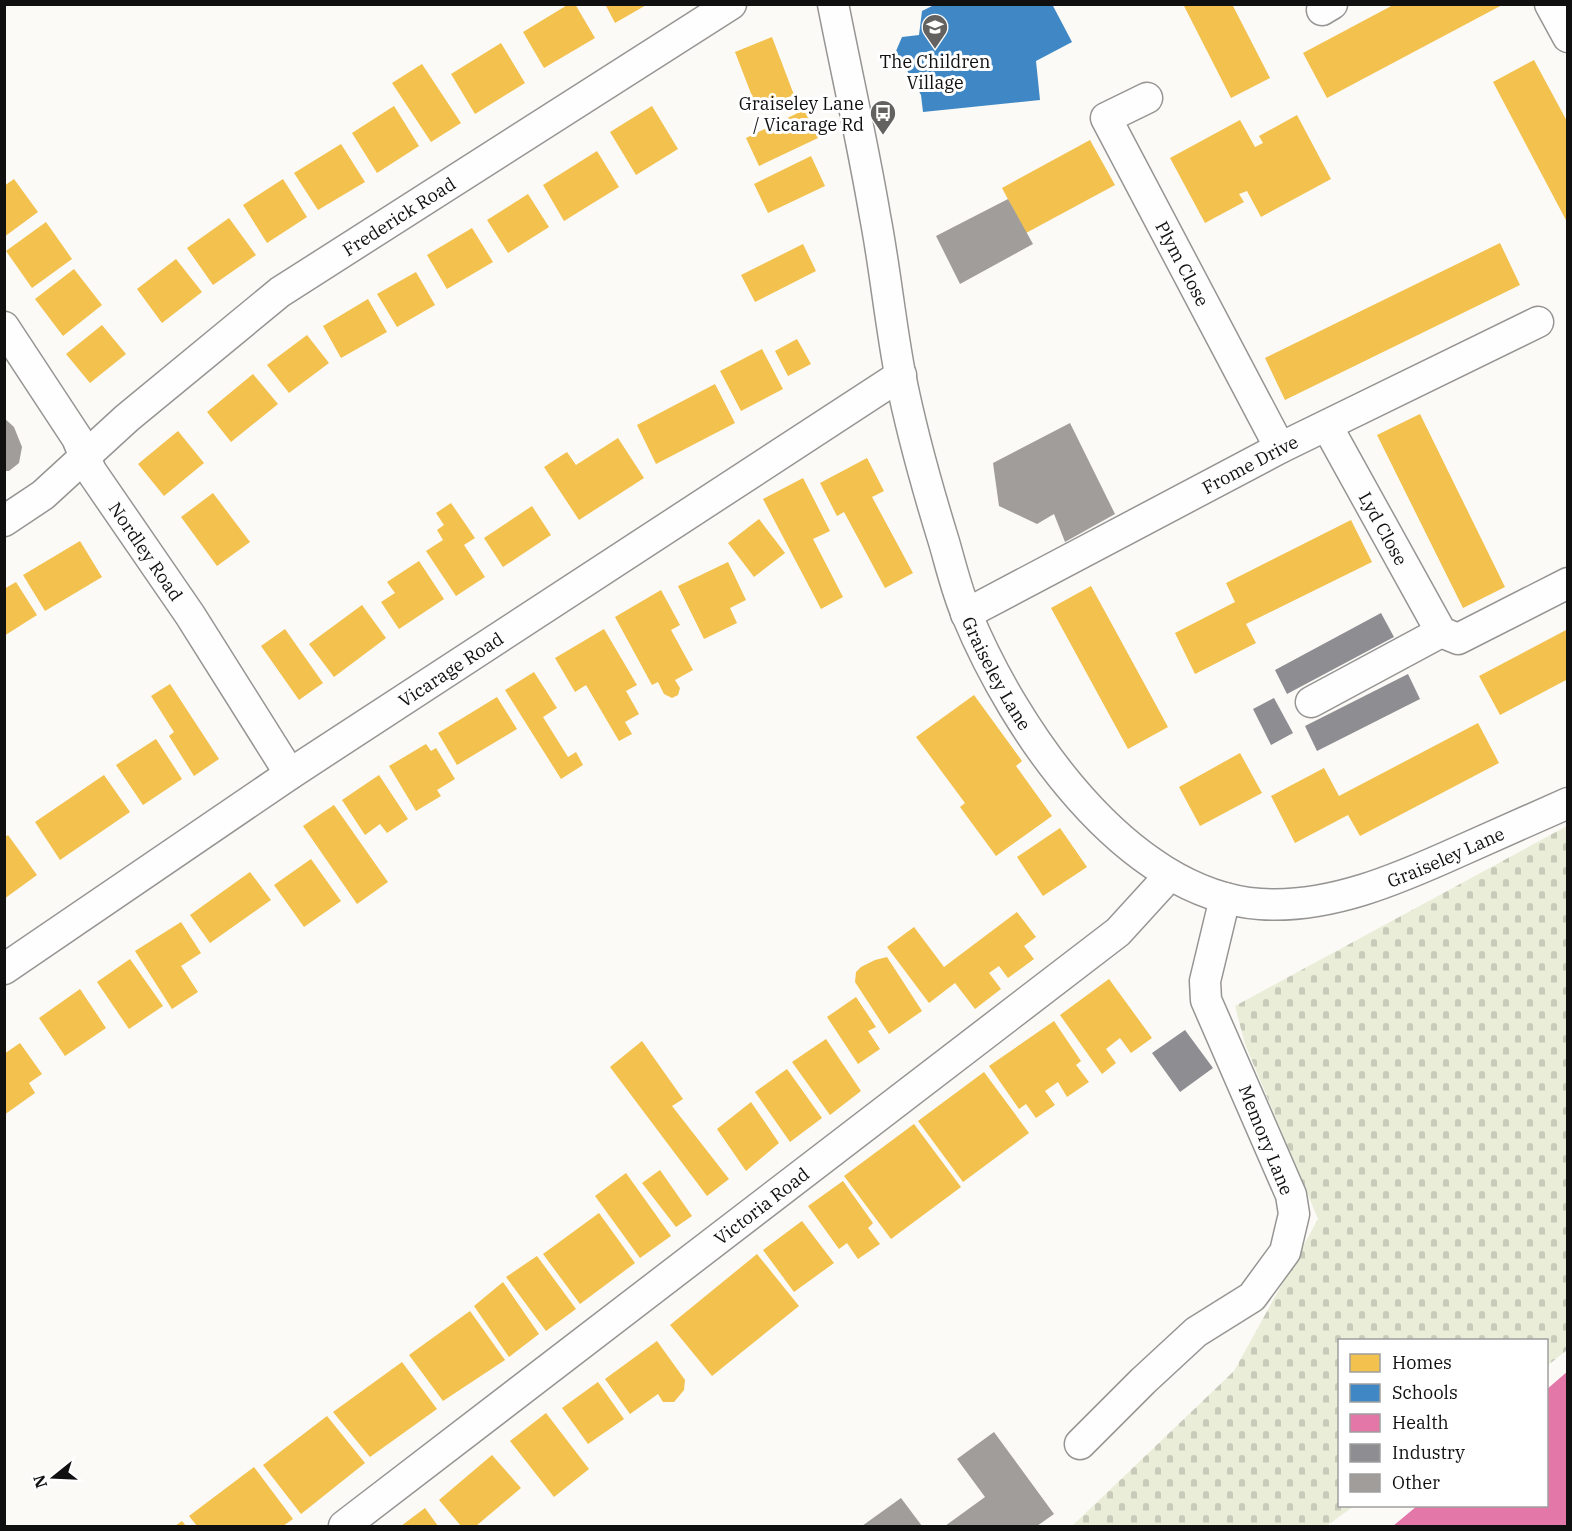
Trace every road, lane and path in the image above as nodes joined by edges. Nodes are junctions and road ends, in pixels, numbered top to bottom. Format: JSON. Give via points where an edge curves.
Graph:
{"nodes":[{"id":1,"x":731,"y":4,"type":"edge"},
{"id":2,"x":833,"y":4,"type":"edge"},
{"id":3,"x":1550,"y":4,"type":"edge"},
{"id":4,"x":1568,"y":38,"type":"edge"},
{"id":5,"x":1147,"y":98,"type":"dead end"},
{"id":6,"x":1538,"y":322,"type":"dead end"},
{"id":7,"x":4,"y":327,"type":"edge"},
{"id":8,"x":900,"y":375,"type":"junction"},
{"id":9,"x":1327,"y":426,"type":"junction"},
{"id":10,"x":1280,"y":448,"type":"junction"},
{"id":11,"x":84,"y":456,"type":"junction"},
{"id":12,"x":4,"y":521,"type":"edge"},
{"id":13,"x":1568,"y":583,"type":"edge"},
{"id":14,"x":966,"y":614,"type":"junction"},
{"id":15,"x":1440,"y":632,"type":"junction"},
{"id":16,"x":1311,"y":702,"type":"dead end"},
{"id":17,"x":290,"y":774,"type":"junction"},
{"id":18,"x":1568,"y":803,"type":"edge"},
{"id":19,"x":1170,"y":875,"type":"junction"},
{"id":20,"x":1225,"y":898,"type":"junction"},
{"id":21,"x":4,"y":969,"type":"edge"},
{"id":22,"x":1080,"y":1444,"type":"dead end"},
{"id":23,"x":344,"y":1527,"type":"edge"}],
"edges":[{"from":1,"to":11,"type":"street","name":"Frederick Road","via":[[280,292]]},
{"from":2,"to":8,"type":"street","name":"Graiseley Lane","via":[[875,216]]},
{"from":3,"to":4,"type":"street"},
{"from":5,"to":10,"type":"street","name":"Plym Close","via":[[1107,118]]},
{"from":6,"to":9,"type":"street","name":"Frome Drive"},
{"from":7,"to":11,"type":"street","name":"Nordley Road","via":[[77,438]]},
{"from":8,"to":14,"type":"street","name":"Graiseley Lane","via":[[931,499]]},
{"from":8,"to":17,"type":"street","name":"Vicarage Road"},
{"from":9,"to":10,"type":"street","name":"Frome Drive"},
{"from":9,"to":15,"type":"street","name":"Lyd Close"},
{"from":10,"to":14,"type":"street","name":"Frome Drive"},
{"from":11,"to":12,"type":"street","name":"Frederick Road","via":[[43,495]]},
{"from":11,"to":17,"type":"street","name":"Nordley Road"},
{"from":13,"to":15,"type":"street","via":[[1458,639]]},
{"from":14,"to":19,"type":"street","name":"Graiseley Lane","via":[[1002,687],[1074,791],[1124,843]]},
{"from":15,"to":16,"type":"street"},
{"from":17,"to":21,"type":"street","name":"Vicarage Road"},
{"from":18,"to":20,"type":"street","name":"Graiseley Lane","via":[[1382,884],[1324,901],[1261,904]]},
{"from":19,"to":20,"type":"street","name":"Graiseley Lane"},
{"from":19,"to":23,"type":"street","name":"Victoria Road","via":[[1118,932]]},
{"from":20,"to":22,"type":"street","name":"Memory Lane","via":[[1206,981],[1206,1000],[1291,1195],[1294,1214],[1285,1252],[1252,1297],[1196,1332]]}]}
